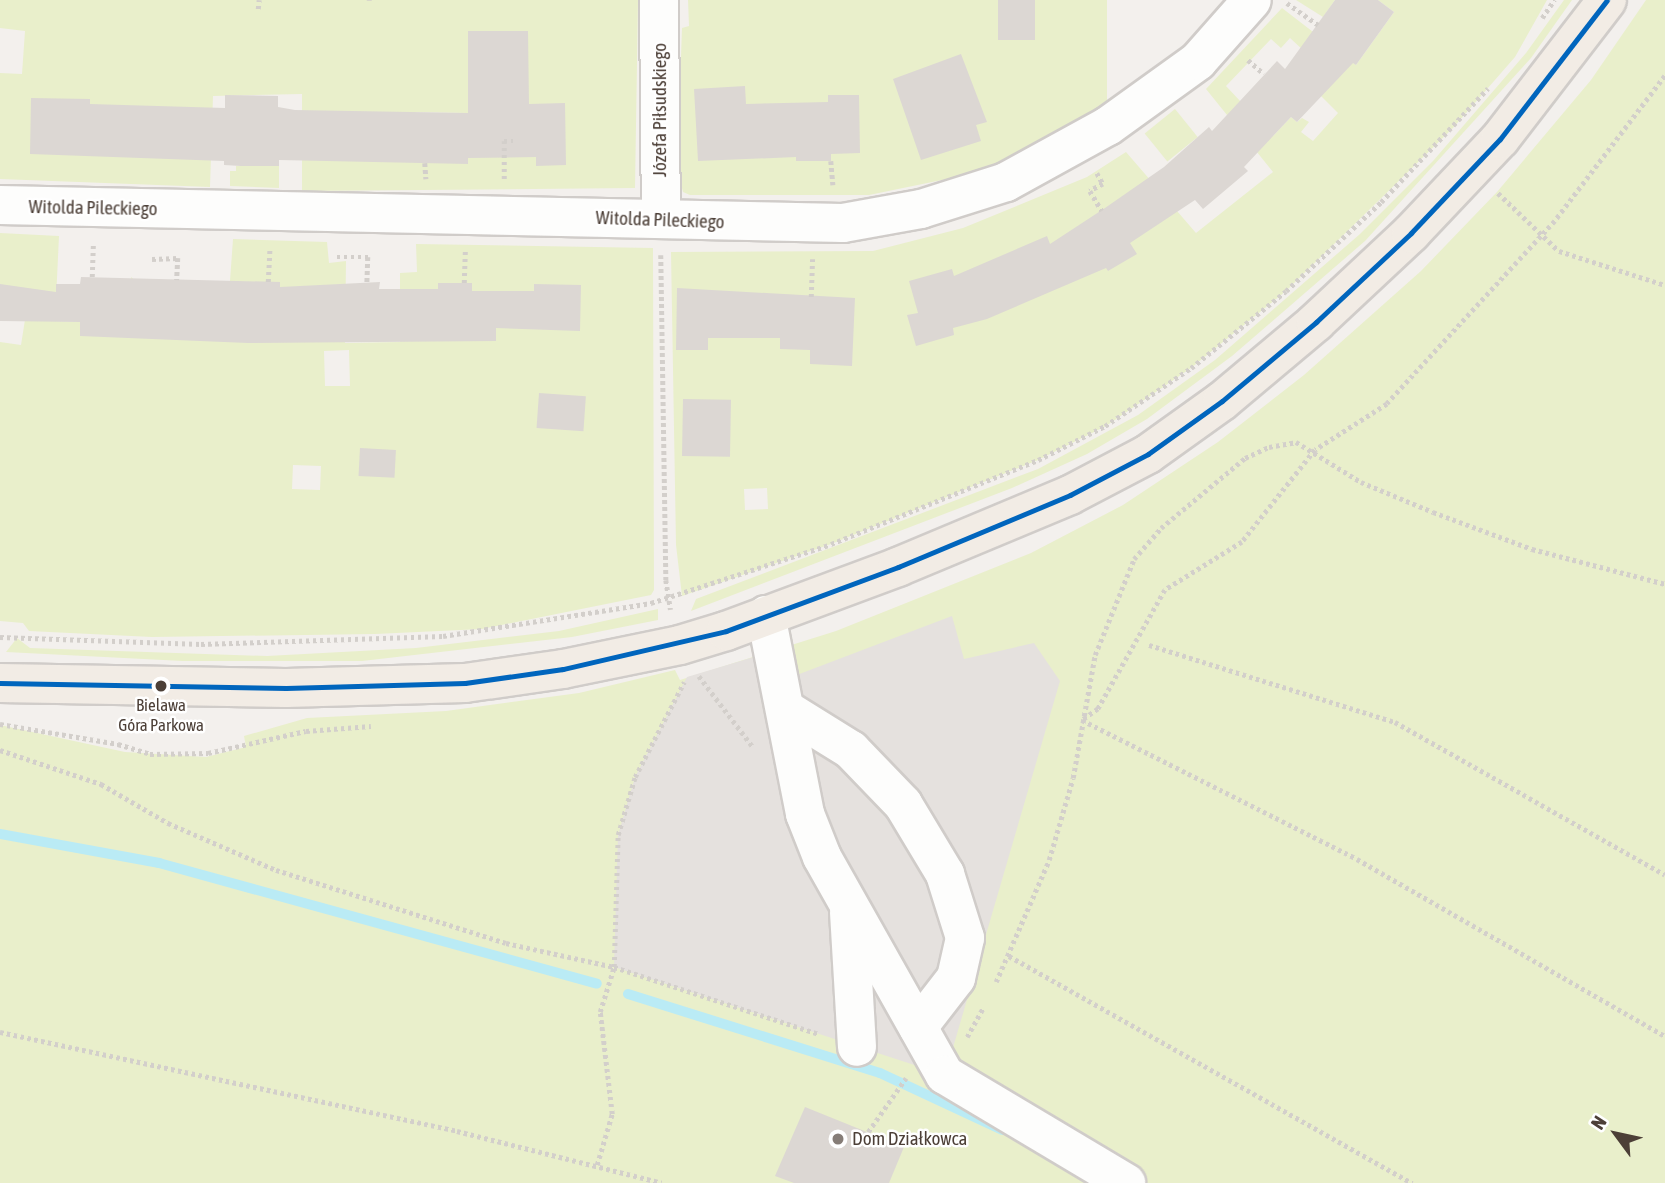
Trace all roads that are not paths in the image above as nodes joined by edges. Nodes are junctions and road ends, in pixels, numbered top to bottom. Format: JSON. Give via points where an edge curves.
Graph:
{"nodes":[{"id":1,"x":659,"y":0,"type":"edge"},
{"id":2,"x":1252,"y":0,"type":"edge"},
{"id":3,"x":1607,"y":0,"type":"edge"},
{"id":4,"x":0,"y":205,"type":"edge"},
{"id":5,"x":661,"y":219,"type":"junction"},
{"id":6,"x":766,"y":615,"type":"junction"},
{"id":7,"x":0,"y":683,"type":"edge"},
{"id":8,"x":785,"y":709,"type":"junction"},
{"id":9,"x":848,"y":902,"type":"junction"},
{"id":10,"x":918,"y":1027,"type":"junction"},
{"id":11,"x":857,"y":1046,"type":"road end"},
{"id":12,"x":1126,"y":1183,"type":"edge"}],
"edges":[{"from":1,"to":5,"type":"street","name":"Józefa Piłsudskiego"},
{"from":2,"to":5,"type":"street","name":"Witolda Pileckiego","via":[[1198,61],[1108,126],[1006,182],[922,209],[843,223]]},
{"from":3,"to":6,"type":"main road","via":[[1583,37],[1500,139],[1411,233],[1222,401],[1148,454],[1070,495],[898,567]]},
{"from":4,"to":5,"type":"street","name":"Witolda Pileckiego"},
{"from":6,"to":7,"type":"main road","via":[[680,645],[465,683],[286,688]]},
{"from":6,"to":8,"type":"street"},
{"from":8,"to":9,"type":"street","via":[[805,814]]},
{"from":8,"to":10,"type":"street","via":[[850,750],[903,804],[945,874],[965,938],[956,978]]},
{"from":9,"to":10,"type":"street"},
{"from":9,"to":11,"type":"street"},
{"from":10,"to":12,"type":"street","via":[[929,1072]]}]}
